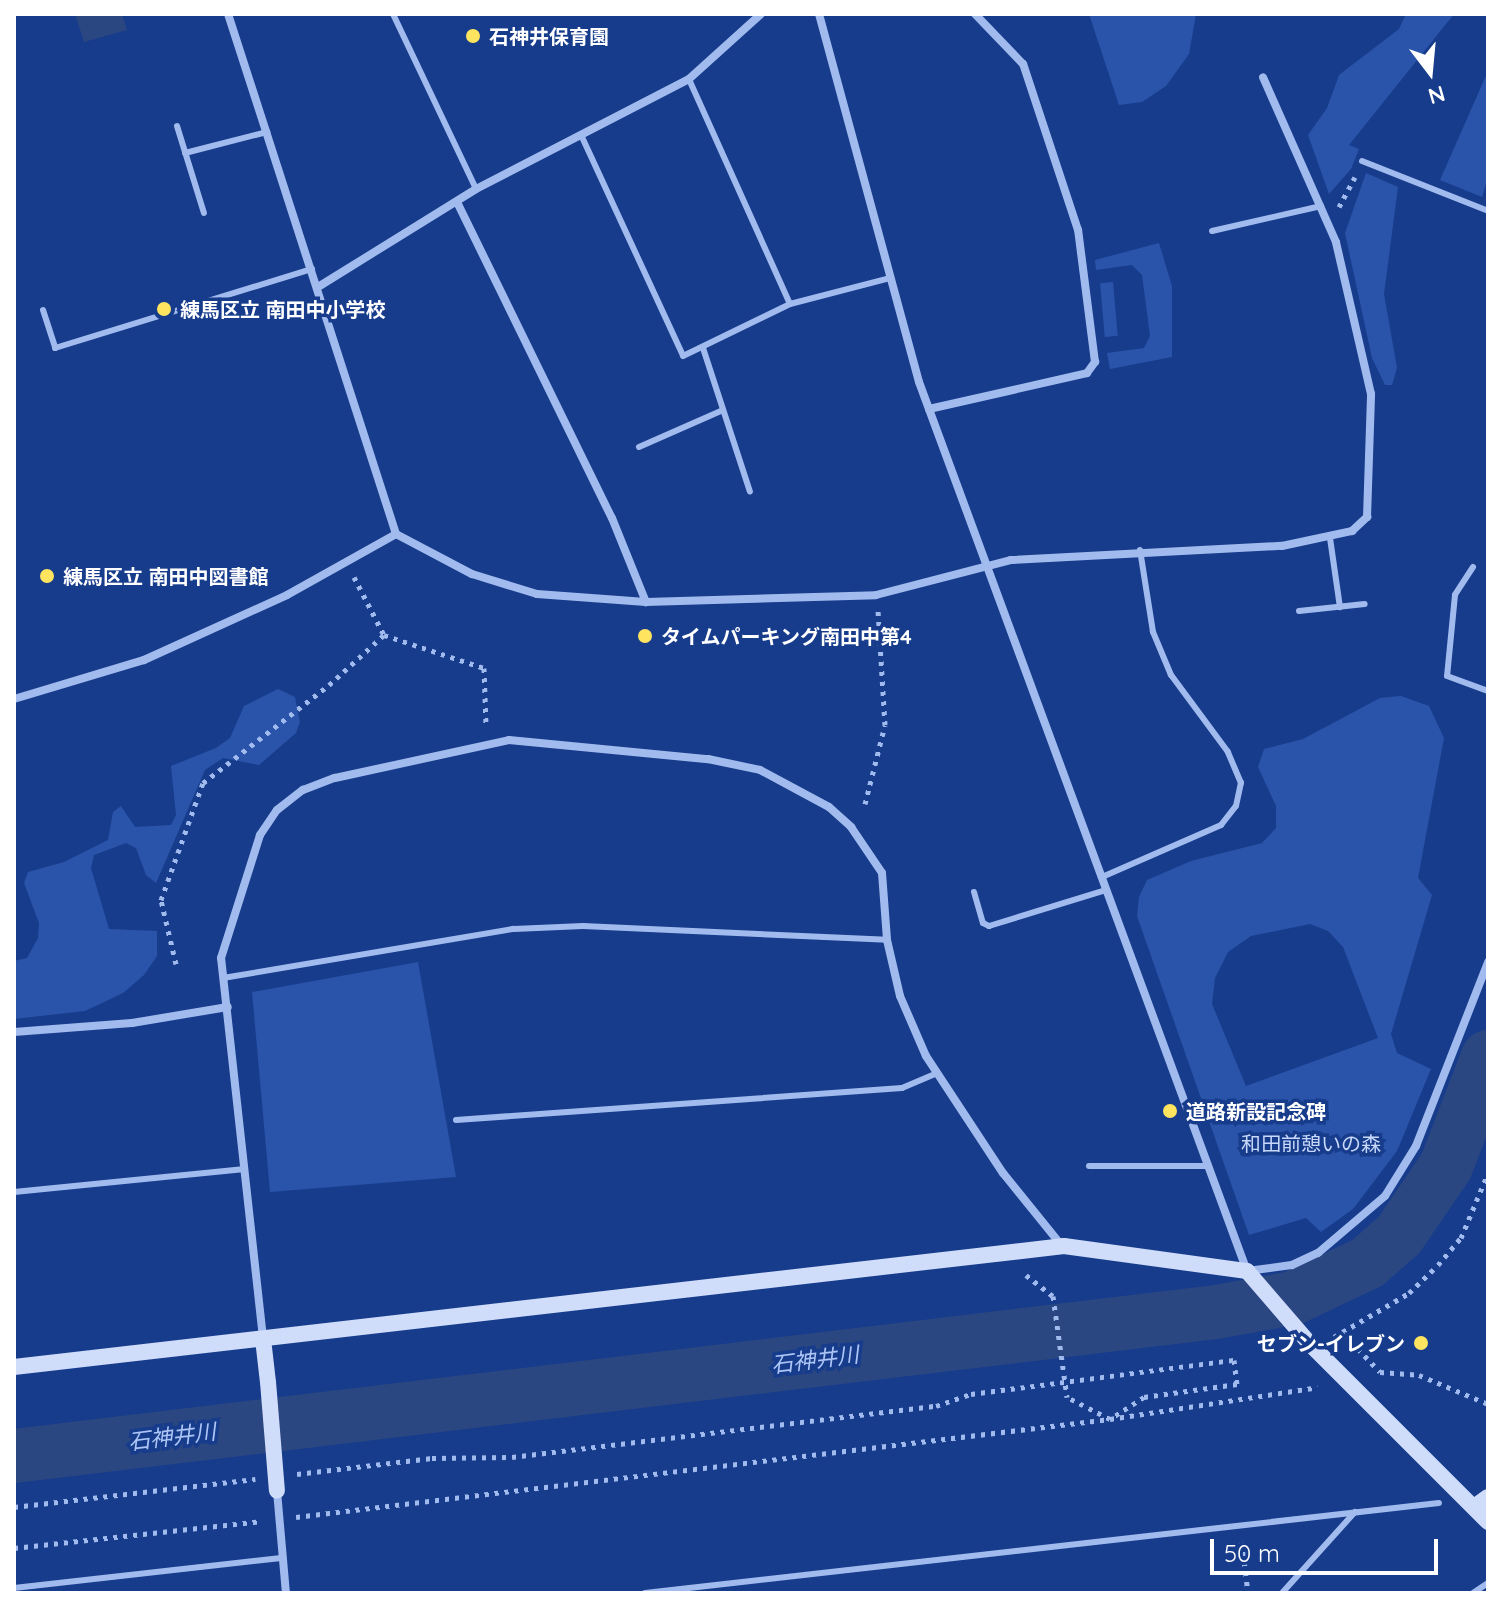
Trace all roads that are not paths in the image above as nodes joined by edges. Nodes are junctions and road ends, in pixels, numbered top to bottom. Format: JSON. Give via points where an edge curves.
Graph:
{"nodes":[{"id":1,"x":228,"y":14,"type":"edge"},
{"id":2,"x":393,"y":14,"type":"edge"},
{"id":3,"x":761,"y":14,"type":"edge"},
{"id":4,"x":819,"y":14,"type":"edge"},
{"id":5,"x":975,"y":14,"type":"edge"},
{"id":6,"x":1263,"y":77,"type":"dead end"},
{"id":7,"x":689,"y":79,"type":"junction"},
{"id":8,"x":177,"y":126,"type":"dead end"},
{"id":9,"x":267,"y":132,"type":"junction"},
{"id":10,"x":582,"y":137,"type":"junction"},
{"id":11,"x":185,"y":153,"type":"junction"},
{"id":12,"x":1362,"y":161,"type":"road end"},
{"id":13,"x":476,"y":189,"type":"junction"},
{"id":14,"x":457,"y":202,"type":"junction"},
{"id":15,"x":1321,"y":206,"type":"junction"},
{"id":16,"x":1488,"y":211,"type":"edge"},
{"id":17,"x":204,"y":213,"type":"dead end"},
{"id":18,"x":1212,"y":231,"type":"dead end"},
{"id":19,"x":312,"y":269,"type":"junction"},
{"id":20,"x":890,"y":278,"type":"junction"},
{"id":21,"x":318,"y":287,"type":"junction"},
{"id":22,"x":790,"y":304,"type":"junction"},
{"id":23,"x":43,"y":310,"type":"dead end"},
{"id":24,"x":703,"y":348,"type":"junction"},
{"id":25,"x":929,"y":409,"type":"junction"},
{"id":26,"x":721,"y":411,"type":"junction"},
{"id":27,"x":639,"y":447,"type":"dead end"},
{"id":28,"x":750,"y":492,"type":"dead end"},
{"id":29,"x":396,"y":534,"type":"junction"},
{"id":30,"x":1330,"y":538,"type":"junction"},
{"id":31,"x":1140,"y":550,"type":"junction"},
{"id":32,"x":988,"y":566,"type":"junction"},
{"id":33,"x":1473,"y":567,"type":"dead end"},
{"id":34,"x":646,"y":602,"type":"junction"},
{"id":35,"x":1365,"y":604,"type":"dead end"},
{"id":36,"x":1340,"y":607,"type":"junction"},
{"id":37,"x":1299,"y":611,"type":"dead end"},
{"id":38,"x":1488,"y":691,"type":"edge"},
{"id":39,"x":14,"y":699,"type":"edge"},
{"id":40,"x":1102,"y":877,"type":"junction"},
{"id":41,"x":1106,"y":890,"type":"junction"},
{"id":42,"x":974,"y":892,"type":"dead end"},
{"id":43,"x":887,"y":940,"type":"junction"},
{"id":44,"x":1488,"y":962,"type":"edge"},
{"id":45,"x":223,"y":978,"type":"junction"},
{"id":46,"x":228,"y":1007,"type":"junction"},
{"id":47,"x":14,"y":1032,"type":"edge"},
{"id":48,"x":938,"y":1073,"type":"junction"},
{"id":49,"x":456,"y":1120,"type":"dead end"},
{"id":50,"x":1089,"y":1166,"type":"dead end"},
{"id":51,"x":1208,"y":1166,"type":"junction"},
{"id":52,"x":245,"y":1169,"type":"junction"},
{"id":53,"x":14,"y":1192,"type":"edge"},
{"id":54,"x":1062,"y":1246,"type":"junction"},
{"id":55,"x":1250,"y":1275,"type":"junction"},
{"id":56,"x":263,"y":1339,"type":"junction"},
{"id":57,"x":14,"y":1367,"type":"edge"},
{"id":58,"x":277,"y":1491,"type":"joint"},
{"id":59,"x":1481,"y":1502,"type":"edge"},
{"id":60,"x":1439,"y":1503,"type":"dead end"},
{"id":61,"x":1355,"y":1512,"type":"junction"},
{"id":62,"x":1488,"y":1522,"type":"edge"},
{"id":63,"x":283,"y":1558,"type":"junction"},
{"id":64,"x":1488,"y":1583,"type":"edge"},
{"id":65,"x":14,"y":1588,"type":"edge"},
{"id":66,"x":286,"y":1593,"type":"edge"},
{"id":67,"x":645,"y":1593,"type":"edge"},
{"id":68,"x":1282,"y":1593,"type":"edge"},
{"id":69,"x":1473,"y":1593,"type":"edge"}],
"edges":[{"from":1,"to":9,"type":"street"},
{"from":2,"to":13,"type":"lane"},
{"from":3,"to":7,"type":"street"},
{"from":4,"to":20,"type":"street"},
{"from":5,"to":25,"type":"street","via":[[1023,64],[1078,230],[1095,362],[1087,373]]},
{"from":6,"to":15,"type":"street"},
{"from":7,"to":10,"type":"street"},
{"from":7,"to":22,"type":"lane"},
{"from":8,"to":11,"type":"lane"},
{"from":9,"to":11,"type":"lane"},
{"from":9,"to":19,"type":"street"},
{"from":10,"to":13,"type":"street"},
{"from":10,"to":24,"type":"lane","via":[[680,353],[686,356]]},
{"from":11,"to":17,"type":"lane"},
{"from":12,"to":16,"type":"lane"},
{"from":13,"to":14,"type":"street"},
{"from":14,"to":21,"type":"street"},
{"from":14,"to":34,"type":"street","via":[[612,518]]},
{"from":15,"to":18,"type":"lane"},
{"from":15,"to":30,"type":"street","via":[[1371,394],[1373,453],[1367,517],[1352,531]]},
{"from":19,"to":21,"type":"street"},
{"from":19,"to":23,"type":"lane","via":[[55,348]]},
{"from":20,"to":22,"type":"lane"},
{"from":20,"to":25,"type":"street"},
{"from":21,"to":29,"type":"street"},
{"from":22,"to":24,"type":"lane"},
{"from":24,"to":26,"type":"lane"},
{"from":25,"to":32,"type":"street"},
{"from":26,"to":27,"type":"lane"},
{"from":26,"to":28,"type":"lane"},
{"from":29,"to":34,"type":"street","via":[[472,574],[537,594]]},
{"from":29,"to":39,"type":"street","via":[[347,563],[144,660]]},
{"from":30,"to":31,"type":"street","via":[[1282,546]]},
{"from":30,"to":36,"type":"lane"},
{"from":31,"to":32,"type":"street"},
{"from":31,"to":40,"type":"lane","via":[[1153,632],[1171,675],[1228,752],[1241,783],[1236,806],[1221,825]]},
{"from":32,"to":34,"type":"street","via":[[876,595]]},
{"from":32,"to":40,"type":"street"},
{"from":33,"to":38,"type":"lane","via":[[1455,595],[1447,676]]},
{"from":35,"to":36,"type":"lane"},
{"from":36,"to":37,"type":"lane"},
{"from":40,"to":41,"type":"street"},
{"from":41,"to":42,"type":"lane","via":[[989,926],[983,923]]},
{"from":41,"to":51,"type":"street"},
{"from":43,"to":45,"type":"lane","via":[[583,926],[514,929]]},
{"from":43,"to":45,"type":"street","via":[[882,873],[868,847],[829,807],[795,786],[760,770],[708,759],[509,740],[335,778],[303,790],[277,810],[260,835],[221,958]]},
{"from":43,"to":48,"type":"street","via":[[900,996]]},
{"from":44,"to":55,"type":"street","via":[[1416,1146],[1385,1196],[1318,1253]]},
{"from":45,"to":46,"type":"street"},
{"from":46,"to":47,"type":"street","via":[[132,1023]]},
{"from":46,"to":52,"type":"street"},
{"from":48,"to":49,"type":"lane","via":[[902,1088]]},
{"from":48,"to":54,"type":"street","via":[[1003,1173]]},
{"from":50,"to":51,"type":"lane"},
{"from":51,"to":55,"type":"street"},
{"from":52,"to":53,"type":"lane"},
{"from":52,"to":56,"type":"street"},
{"from":54,"to":55,"type":"street"},
{"from":54,"to":56,"type":"street"},
{"from":55,"to":59,"type":"street","via":[[1310,1344]]},
{"from":56,"to":57,"type":"street"},
{"from":56,"to":58,"type":"street","bridge":true},
{"from":58,"to":63,"type":"street"},
{"from":59,"to":62,"type":"street"},
{"from":60,"to":61,"type":"lane"},
{"from":61,"to":67,"type":"lane"},
{"from":61,"to":68,"type":"lane"},
{"from":63,"to":65,"type":"lane"},
{"from":63,"to":66,"type":"street"},
{"from":64,"to":69,"type":"lane"}]}
